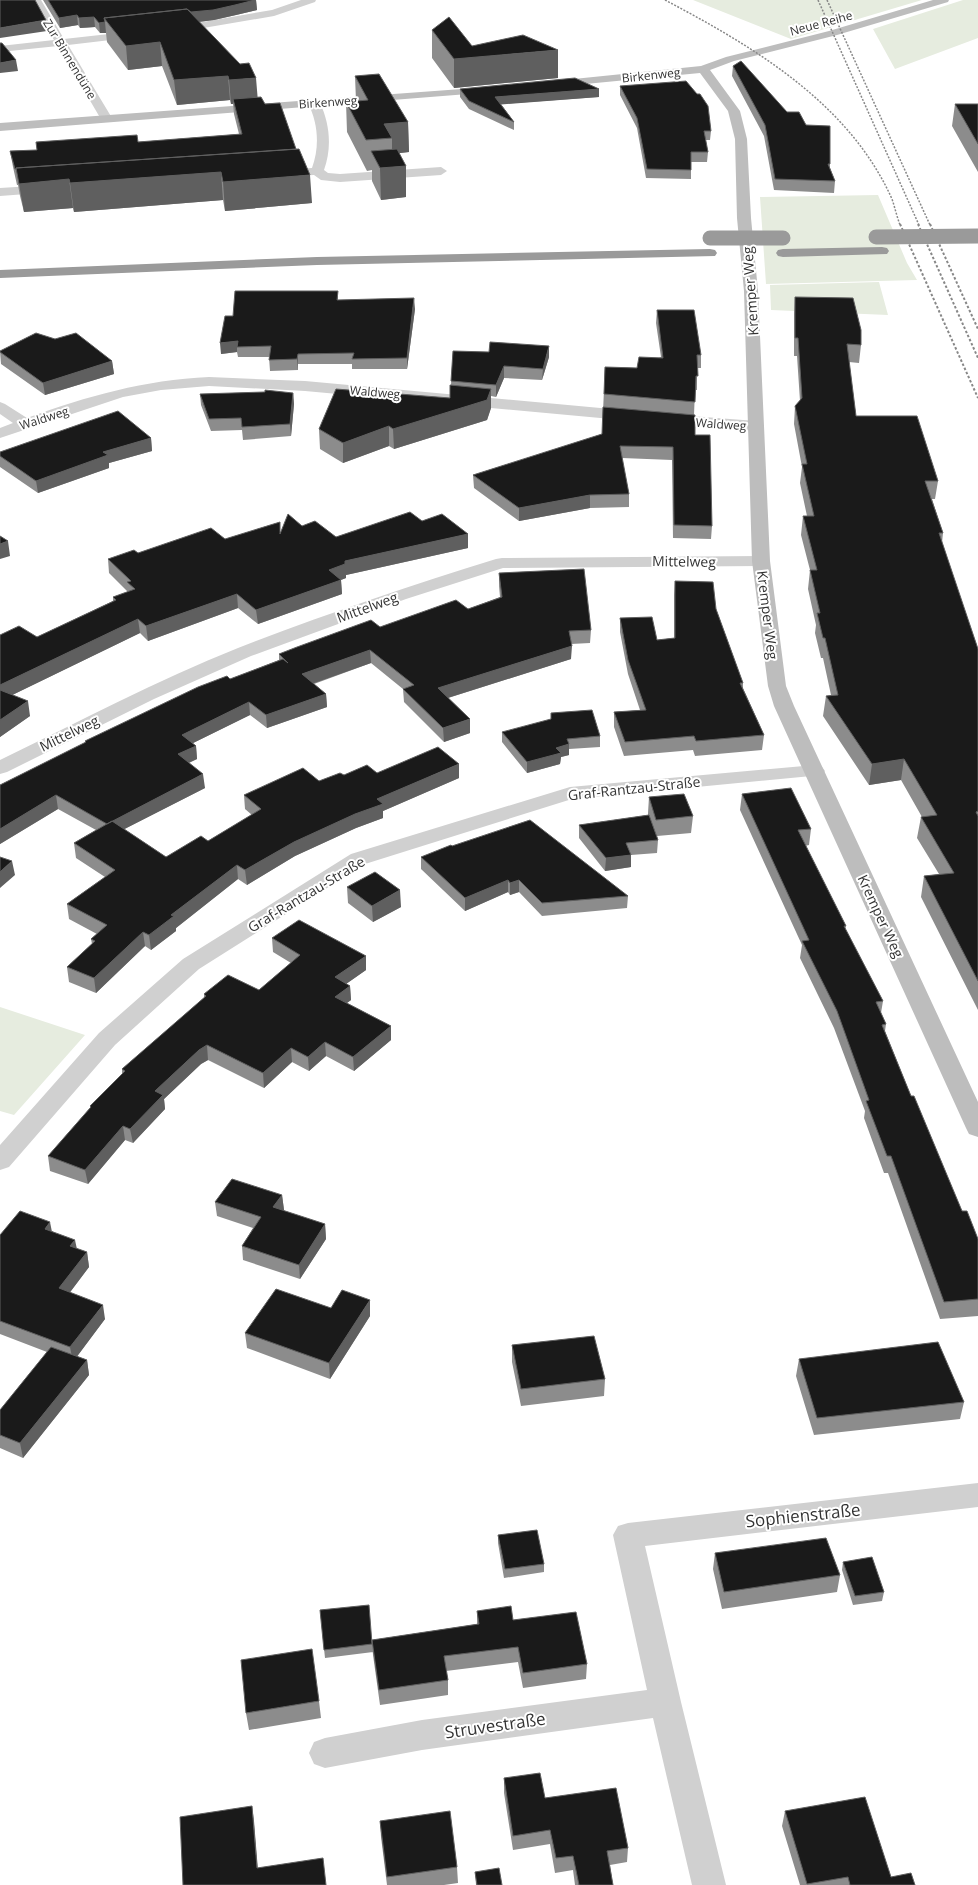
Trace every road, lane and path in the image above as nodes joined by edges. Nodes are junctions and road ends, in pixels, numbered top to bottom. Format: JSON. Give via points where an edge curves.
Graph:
{"nodes":[{"id":1,"x":36,"y":0,"type":"edge"},
{"id":2,"x":311,"y":0,"type":"edge"},
{"id":3,"x":944,"y":0,"type":"edge"},
{"id":4,"x":165,"y":31,"type":"edge"},
{"id":5,"x":150,"y":33,"type":"edge"},
{"id":6,"x":59,"y":42,"type":"junction"},
{"id":7,"x":0,"y":49,"type":"edge"},
{"id":8,"x":703,"y":69,"type":"junction"},
{"id":9,"x":544,"y":85,"type":"edge"},
{"id":10,"x":498,"y":89,"type":"edge"},
{"id":11,"x":314,"y":103,"type":"junction"},
{"id":12,"x":106,"y":118,"type":"junction"},
{"id":13,"x":0,"y":127,"type":"edge"},
{"id":14,"x":317,"y":171,"type":"junction"},
{"id":15,"x":441,"y":171,"type":"dead end"},
{"id":16,"x":269,"y":174,"type":"edge"},
{"id":17,"x":64,"y":188,"type":"edge"},
{"id":18,"x":0,"y":192,"type":"edge"},
{"id":19,"x":978,"y":236,"type":"edge"},
{"id":20,"x":861,"y":237,"type":"dead end"},
{"id":21,"x":694,"y":238,"type":"dead end"},
{"id":22,"x":799,"y":238,"type":"dead end"},
{"id":23,"x":897,"y":251,"type":"dead end"},
{"id":24,"x":0,"y":274,"type":"edge"},
{"id":25,"x":0,"y":407,"type":"edge"},
{"id":26,"x":25,"y":424,"type":"junction"},
{"id":27,"x":756,"y":426,"type":"junction"},
{"id":28,"x":0,"y":432,"type":"edge"},
{"id":29,"x":761,"y":561,"type":"junction"},
{"id":30,"x":0,"y":768,"type":"edge"},
{"id":31,"x":815,"y":771,"type":"junction"},
{"id":32,"x":978,"y":1128,"type":"edge"},
{"id":33,"x":8,"y":1139,"type":"edge"},
{"id":34,"x":0,"y":1161,"type":"edge"},
{"id":35,"x":978,"y":1495,"type":"edge"},
{"id":36,"x":665,"y":1702,"type":"junction"},
{"id":37,"x":325,"y":1753,"type":"dead end"},
{"id":38,"x":709,"y":1885,"type":"edge"}],
"edges":[{"from":1,"to":6,"type":"street","name":"Zur Binnendüne"},
{"from":2,"to":4,"type":"street","via":[[274,14]]},
{"from":3,"to":8,"type":"street","name":"Neue Reihe","via":[[730,59]]},
{"from":5,"to":6,"type":"street"},
{"from":6,"to":7,"type":"street"},
{"from":6,"to":12,"type":"street","name":"Zur Binnendüne"},
{"from":8,"to":9,"type":"street","name":"Birkenweg"},
{"from":8,"to":27,"type":"street","name":"Kremper Weg","via":[[734,111],[741,140],[744,218],[751,291]]},
{"from":10,"to":11,"type":"street","name":"Birkenweg"},
{"from":11,"to":12,"type":"street","name":"Birkenweg"},
{"from":11,"to":14,"type":"street","via":[[320,112],[322,129],[322,155]]},
{"from":12,"to":13,"type":"street","name":"Birkenweg"},
{"from":14,"to":15,"type":"street","via":[[325,177],[340,178]]},
{"from":14,"to":16,"type":"street"},
{"from":17,"to":18,"type":"street"},
{"from":19,"to":20,"type":"highway","bridge":true},
{"from":21,"to":22,"type":"highway","bridge":true},
{"from":23,"to":24,"type":"highway","via":[[317,261]]},
{"from":25,"to":26,"type":"street"},
{"from":26,"to":27,"type":"street","name":"Waldweg","via":[[117,394],[159,385],[239,380]]},
{"from":26,"to":28,"type":"street","name":"Waldweg"},
{"from":27,"to":29,"type":"street","name":"Kremper Weg"},
{"from":29,"to":30,"type":"street","name":"Mittelweg","via":[[502,563],[400,595],[244,652],[147,695]]},
{"from":29,"to":31,"type":"street","name":"Kremper Weg","via":[[777,686]]},
{"from":31,"to":32,"type":"street","name":"Kremper Weg"},
{"from":31,"to":33,"type":"street","name":"Graf-Rantzau-Straße","via":[[570,793],[358,859],[190,964],[107,1039]]},
{"from":33,"to":34,"type":"street","name":"Graf-Rantzau-Straße"},
{"from":35,"to":36,"type":"street","name":"Sophienstraße","via":[[628,1535]]},
{"from":36,"to":37,"type":"street","name":"Struvestraße","via":[[422,1735]]},
{"from":36,"to":38,"type":"street"}]}
